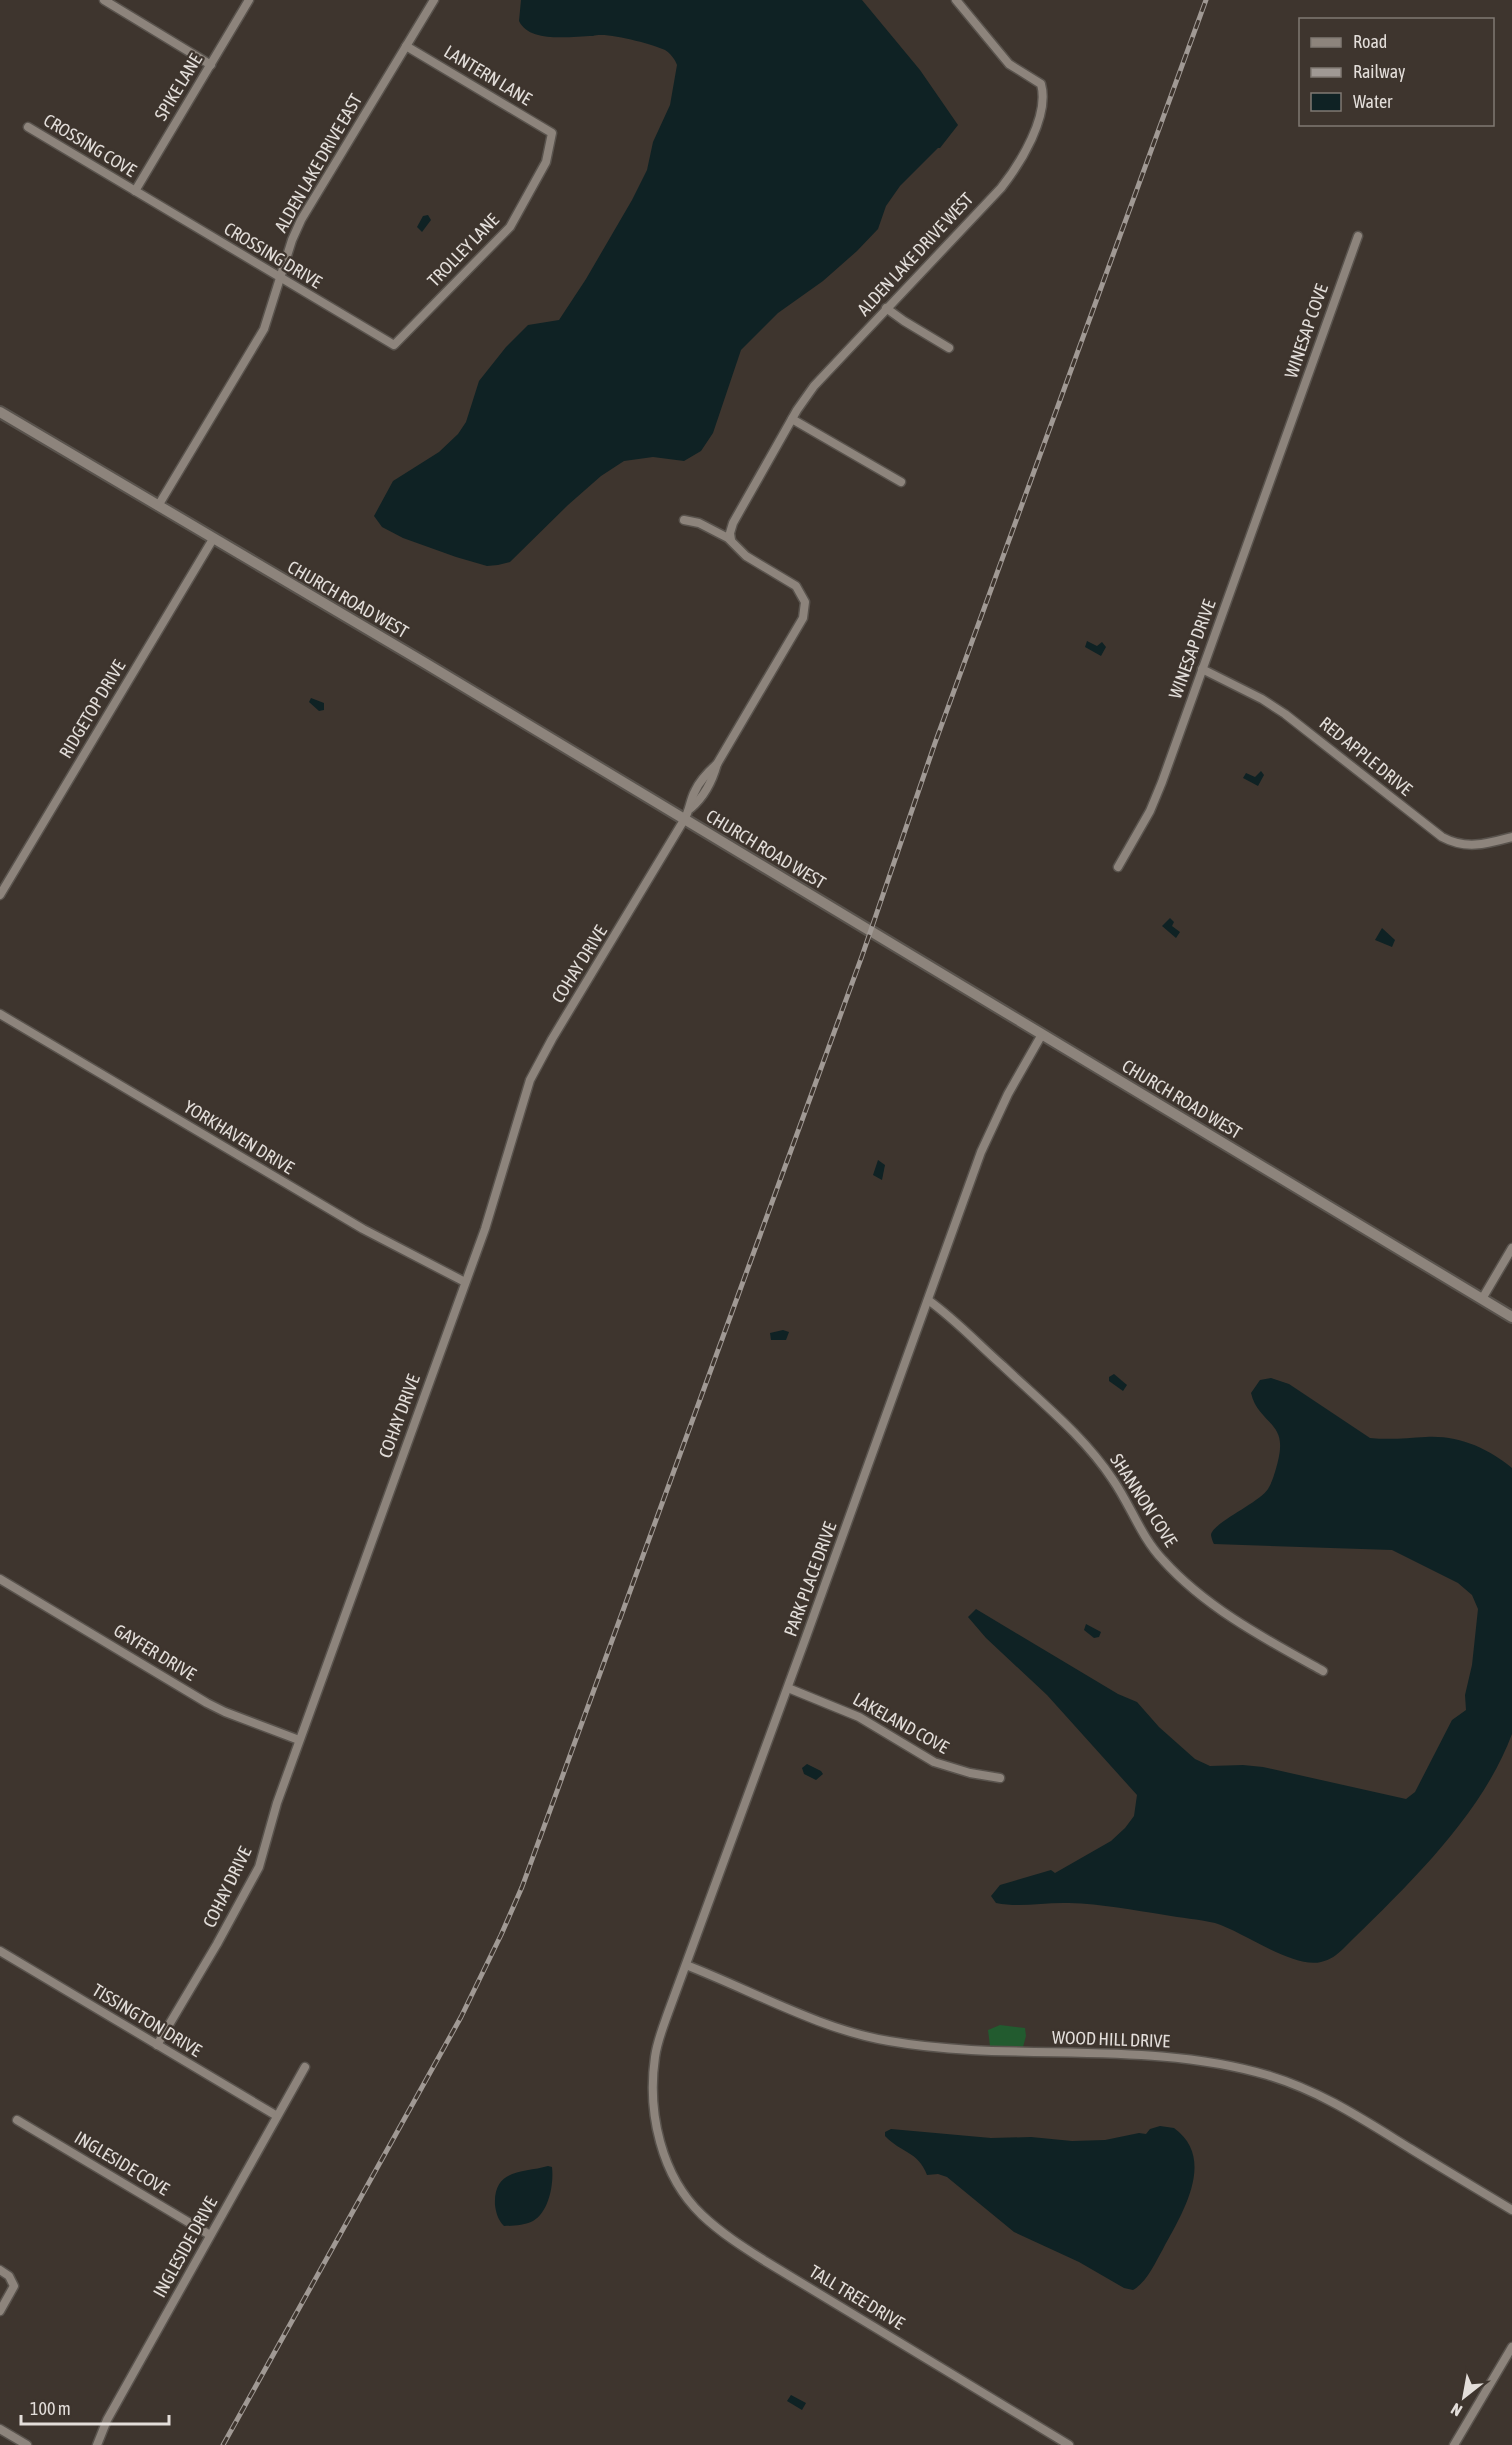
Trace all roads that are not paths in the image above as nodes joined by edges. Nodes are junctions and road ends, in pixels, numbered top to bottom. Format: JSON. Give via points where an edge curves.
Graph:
{"nodes":[{"id":1,"x":104,"y":0,"type":"edge"},
{"id":2,"x":249,"y":0,"type":"edge"},
{"id":3,"x":434,"y":0,"type":"edge"},
{"id":4,"x":956,"y":0,"type":"edge"},
{"id":5,"x":406,"y":46,"type":"junction"},
{"id":6,"x":211,"y":65,"type":"junction"},
{"id":7,"x":28,"y":128,"type":"dead end"},
{"id":8,"x":552,"y":133,"type":"joint"},
{"id":9,"x":135,"y":191,"type":"junction"},
{"id":10,"x":1358,"y":236,"type":"dead end"},
{"id":11,"x":280,"y":279,"type":"junction"},
{"id":12,"x":886,"y":308,"type":"junction"},
{"id":13,"x":394,"y":345,"type":"joint"},
{"id":14,"x":949,"y":348,"type":"dead end"},
{"id":15,"x":0,"y":412,"type":"edge"},
{"id":16,"x":792,"y":419,"type":"junction"},
{"id":17,"x":1286,"y":438,"type":"joint"},
{"id":18,"x":901,"y":482,"type":"dead end"},
{"id":19,"x":158,"y":506,"type":"junction"},
{"id":20,"x":684,"y":520,"type":"dead end"},
{"id":21,"x":213,"y":539,"type":"junction"},
{"id":22,"x":731,"y":540,"type":"junction"},
{"id":23,"x":1202,"y":669,"type":"junction"},
{"id":24,"x":684,"y":820,"type":"junction"},
{"id":25,"x":1512,"y":837,"type":"edge"},
{"id":26,"x":1118,"y":867,"type":"dead end"},
{"id":27,"x":0,"y":895,"type":"edge"},
{"id":28,"x":0,"y":1014,"type":"edge"},
{"id":29,"x":1041,"y":1036,"type":"junction"},
{"id":30,"x":1512,"y":1248,"type":"edge"},
{"id":31,"x":465,"y":1282,"type":"junction"},
{"id":32,"x":1482,"y":1299,"type":"junction"},
{"id":33,"x":928,"y":1300,"type":"junction"},
{"id":34,"x":1512,"y":1317,"type":"edge"},
{"id":35,"x":0,"y":1579,"type":"edge"},
{"id":36,"x":1323,"y":1671,"type":"dead end"},
{"id":37,"x":788,"y":1688,"type":"junction"},
{"id":38,"x":299,"y":1740,"type":"junction"},
{"id":39,"x":1000,"y":1778,"type":"dead end"},
{"id":40,"x":0,"y":1951,"type":"edge"},
{"id":41,"x":686,"y":1965,"type":"junction"},
{"id":42,"x":157,"y":2044,"type":"junction"},
{"id":43,"x":305,"y":2067,"type":"dead end"},
{"id":44,"x":276,"y":2116,"type":"junction"},
{"id":45,"x":17,"y":2120,"type":"dead end"},
{"id":46,"x":661,"y":2144,"type":"joint"},
{"id":47,"x":1512,"y":2210,"type":"edge"},
{"id":48,"x":210,"y":2235,"type":"junction"},
{"id":49,"x":0,"y":2270,"type":"edge"},
{"id":50,"x":0,"y":2311,"type":"edge"},
{"id":51,"x":1512,"y":2347,"type":"edge"},
{"id":52,"x":0,"y":2429,"type":"edge"},
{"id":53,"x":27,"y":2445,"type":"edge"},
{"id":54,"x":97,"y":2445,"type":"edge"},
{"id":55,"x":1069,"y":2445,"type":"edge"},
{"id":56,"x":1454,"y":2445,"type":"edge"}],
"edges":[{"from":1,"to":6,"type":"street"},
{"from":2,"to":6,"type":"street","name":"SPIKE LANE"},
{"from":3,"to":5,"type":"street","name":"ALDEN LAKE DRIVE EAST"},
{"from":4,"to":12,"type":"street","name":"ALDEN LAKE DRIVE WEST","via":[[1009,64],[1041,84],[1040,112],[1033,138],[1016,170]]},
{"from":5,"to":8,"type":"street","name":"LANTERN LANE"},
{"from":5,"to":11,"type":"street","name":"ALDEN LAKE DRIVE EAST","via":[[301,220]]},
{"from":6,"to":9,"type":"street","name":"SPIKE LANE"},
{"from":7,"to":9,"type":"street","name":"CROSSING COVE"},
{"from":8,"to":13,"type":"street","name":"TROLLEY LANE","via":[[546,162],[510,227]]},
{"from":9,"to":11,"type":"street","name":"CROSSING DRIVE"},
{"from":10,"to":17,"type":"street","name":"WINESAP COVE"},
{"from":11,"to":13,"type":"street","name":"CROSSING DRIVE"},
{"from":11,"to":19,"type":"street","name":"ALDEN LAKE DRIVE EAST","via":[[264,329]]},
{"from":12,"to":14,"type":"street"},
{"from":12,"to":16,"type":"street","name":"ALDEN LAKE DRIVE WEST","via":[[814,386]]},
{"from":15,"to":19,"type":"street","name":"CHURCH ROAD WEST"},
{"from":16,"to":18,"type":"street"},
{"from":16,"to":22,"type":"street","name":"ALDEN LAKE DRIVE WEST","via":[[733,523]]},
{"from":17,"to":23,"type":"street","name":"WINESAP DRIVE"},
{"from":19,"to":21,"type":"street","name":"CHURCH ROAD WEST"},
{"from":20,"to":22,"type":"street","via":[[699,523]]},
{"from":21,"to":24,"type":"street","name":"CHURCH ROAD WEST"},
{"from":21,"to":27,"type":"street","name":"RIDGETOP DRIVE"},
{"from":22,"to":24,"type":"street","name":"COHAY DRIVE","via":[[746,556],[796,586],[806,608],[717,764],[693,794]]},
{"from":23,"to":25,"type":"street","name":"RED APPLE DRIVE","via":[[1263,699],[1293,719],[1442,837],[1472,846]]},
{"from":23,"to":26,"type":"street","name":"WINESAP DRIVE","via":[[1158,792]]},
{"from":24,"to":29,"type":"street","name":"CHURCH ROAD WEST"},
{"from":24,"to":31,"type":"street","name":"COHAY DRIVE","via":[[533,1074]]},
{"from":28,"to":31,"type":"street","name":"YORKHAVEN DRIVE","via":[[326,1208]]},
{"from":29,"to":32,"type":"street","name":"CHURCH ROAD WEST"},
{"from":29,"to":33,"type":"street","name":"PARK PLACE DRIVE","via":[[981,1152]]},
{"from":30,"to":32,"type":"street"},
{"from":31,"to":38,"type":"street","name":"COHAY DRIVE"},
{"from":32,"to":34,"type":"street","name":"CHURCH ROAD WEST"},
{"from":33,"to":36,"type":"street","name":"SHANNON COVE","via":[[1092,1453],[1119,1488],[1152,1546],[1174,1572],[1220,1609]]},
{"from":33,"to":37,"type":"street","name":"PARK PLACE DRIVE"},
{"from":35,"to":38,"type":"street","name":"GAYFER DRIVE","via":[[207,1703]]},
{"from":37,"to":39,"type":"street","name":"LAKELAND COVE","via":[[859,1717],[934,1762]]},
{"from":37,"to":41,"type":"street","name":"PARK PLACE DRIVE"},
{"from":38,"to":42,"type":"street","name":"COHAY DRIVE","via":[[259,1867]]},
{"from":40,"to":42,"type":"street","name":"TISSINGTON DRIVE"},
{"from":41,"to":46,"type":"street","name":"PARK PLACE DRIVE","via":[[655,2055],[653,2103]]},
{"from":41,"to":47,"type":"street","name":"WOOD HILL DRIVE","via":[[836,2027],[879,2039],[932,2047],[1157,2056],[1266,2075],[1314,2091]]},
{"from":42,"to":44,"type":"street","name":"TISSINGTON DRIVE"},
{"from":43,"to":44,"type":"street","name":"INGLESIDE DRIVE"},
{"from":44,"to":48,"type":"street","name":"INGLESIDE DRIVE"},
{"from":45,"to":48,"type":"street","name":"INGLESIDE COVE"},
{"from":46,"to":55,"type":"street","name":"TALL TREE DRIVE","via":[[677,2180],[700,2213],[733,2240]]},
{"from":48,"to":54,"type":"street","name":"INGLESIDE DRIVE","via":[[107,2420]]},
{"from":49,"to":50,"type":"street","via":[[14,2286]]},
{"from":51,"to":56,"type":"street"},
{"from":52,"to":53,"type":"street"}]}
